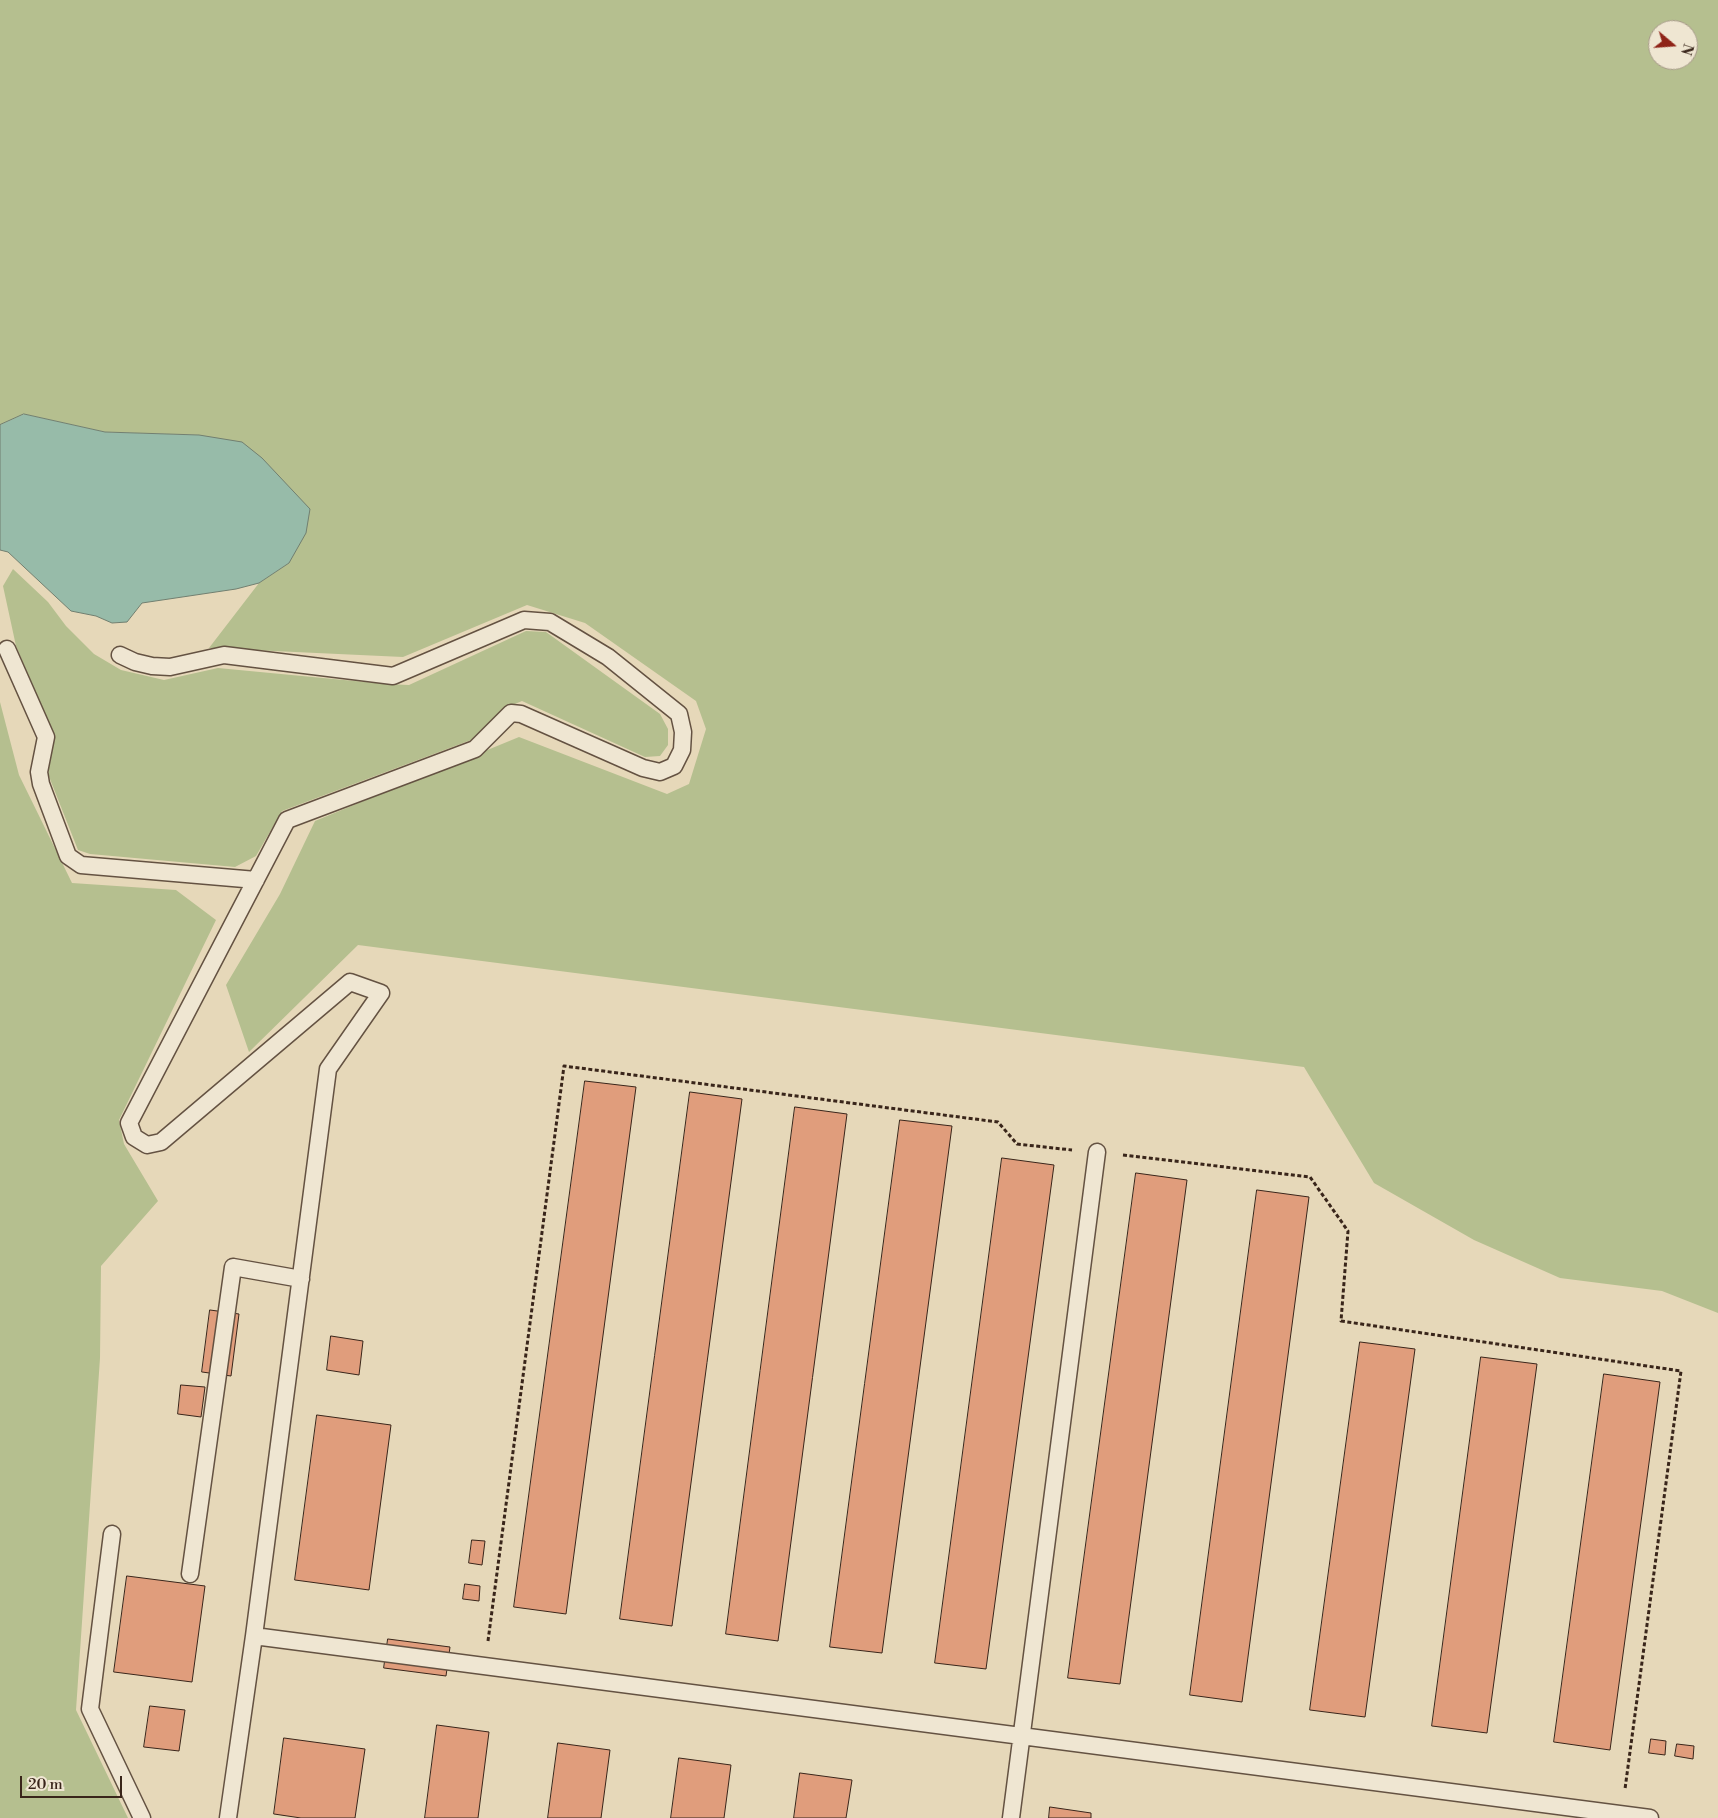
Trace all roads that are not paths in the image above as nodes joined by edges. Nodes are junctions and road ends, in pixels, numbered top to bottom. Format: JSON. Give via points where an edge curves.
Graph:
{"nodes":[{"id":1,"x":7,"y":649,"type":"dead end"},
{"id":2,"x":120,"y":655,"type":"dead end"},
{"id":3,"x":256,"y":880,"type":"junction"},
{"id":4,"x":1096,"y":1152,"type":"dead end"},
{"id":5,"x":301,"y":1279,"type":"junction"},
{"id":6,"x":112,"y":1534,"type":"dead end"},
{"id":7,"x":190,"y":1574,"type":"dead end"},
{"id":8,"x":254,"y":1636,"type":"junction"},
{"id":9,"x":1021,"y":1736,"type":"junction"},
{"id":10,"x":142,"y":1818,"type":"edge"},
{"id":11,"x":228,"y":1818,"type":"edge"},
{"id":12,"x":1011,"y":1818,"type":"edge"},
{"id":13,"x":1650,"y":1818,"type":"edge"}],
"edges":[{"from":1,"to":3,"type":"lane","via":[[46,737],[39,772],[68,856],[81,865]]},
{"from":2,"to":3,"type":"lane","via":[[152,666],[170,667],[224,655],[392,676],[524,620],[541,620],[550,622],[608,657],[678,714],[684,732],[682,750],[674,766],[660,772],[643,768],[521,714],[512,713],[475,749],[287,820]]},
{"from":3,"to":5,"type":"lane","via":[[129,1123],[134,1137],[147,1145],[161,1142],[350,982],[382,992],[328,1069]]},
{"from":4,"to":9,"type":"lane"},
{"from":5,"to":7,"type":"lane","via":[[233,1267]]},
{"from":5,"to":8,"type":"lane"},
{"from":6,"to":10,"type":"lane","via":[[90,1709]]},
{"from":8,"to":9,"type":"lane"},
{"from":8,"to":11,"type":"lane"},
{"from":9,"to":12,"type":"lane"},
{"from":9,"to":13,"type":"lane"}]}
